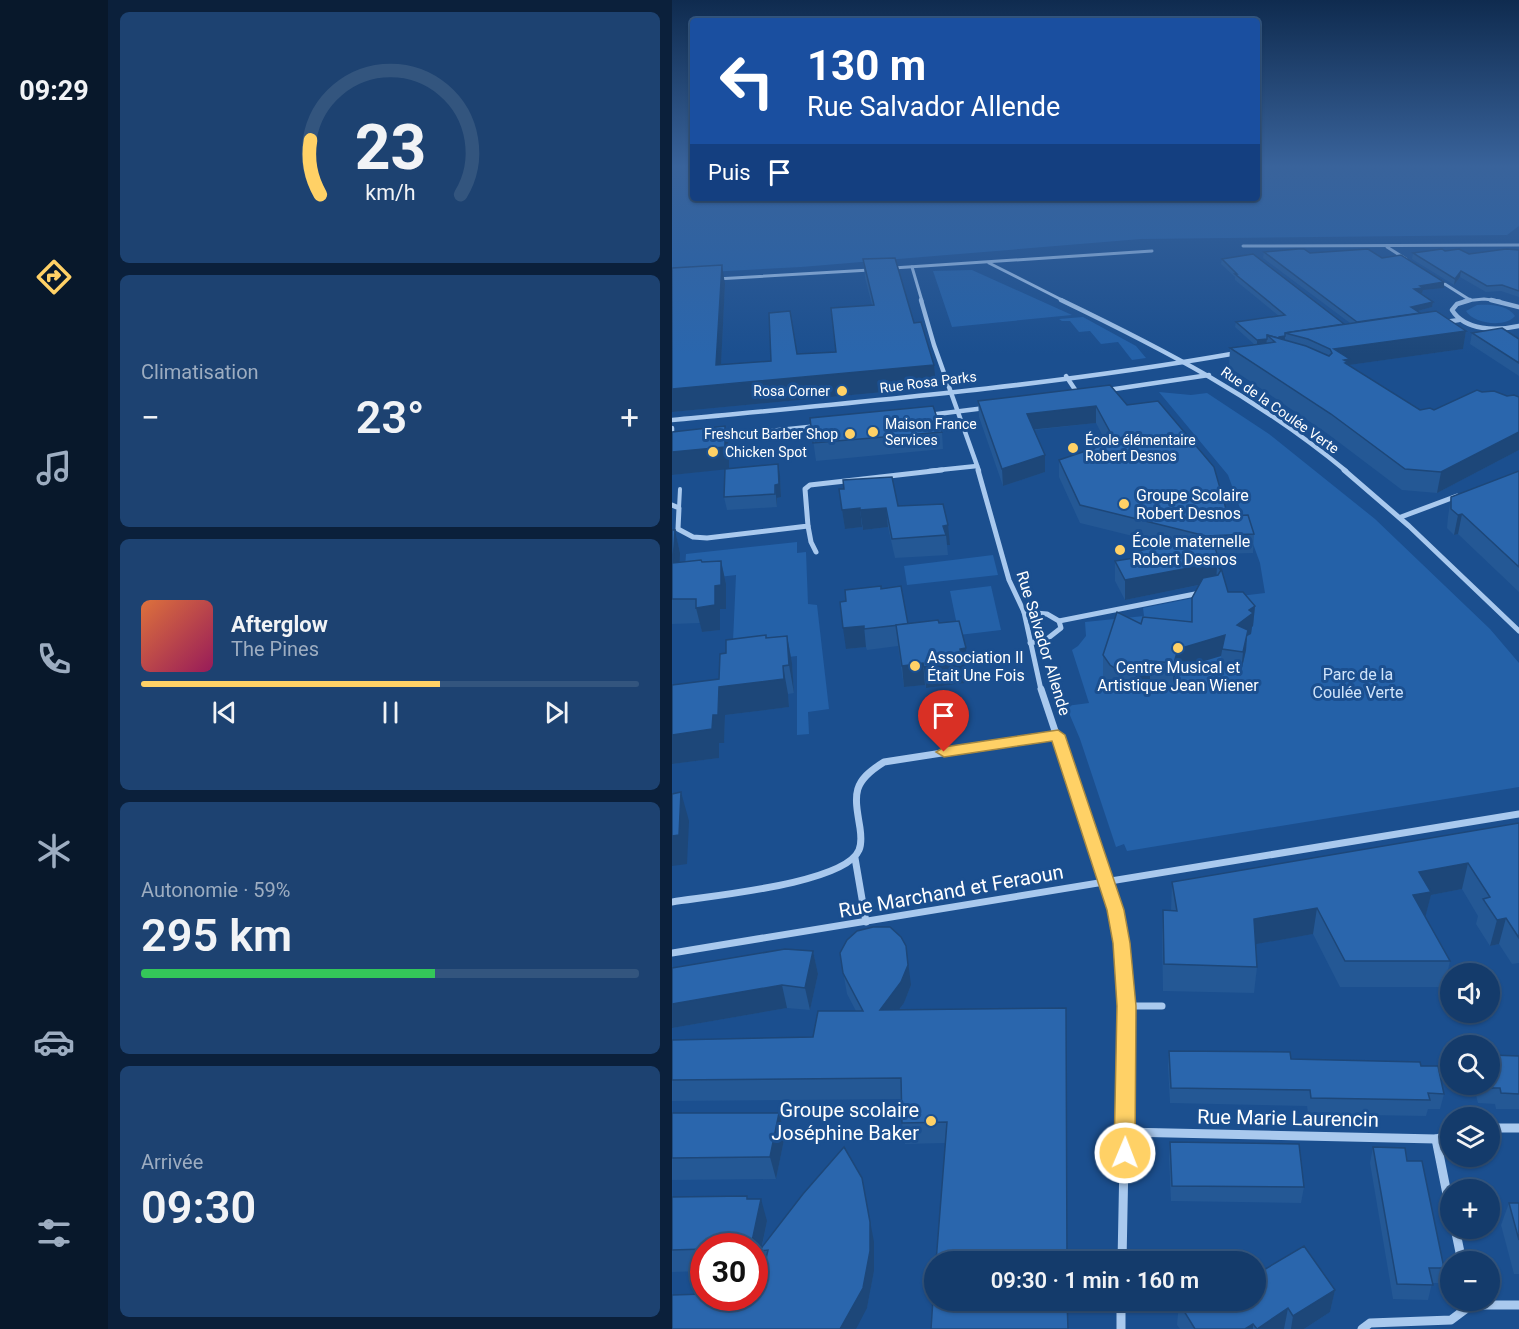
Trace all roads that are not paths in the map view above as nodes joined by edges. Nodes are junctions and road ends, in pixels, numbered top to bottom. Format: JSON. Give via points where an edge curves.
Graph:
{"nodes":[{"id":1,"x":1519,"y":245,"type":"edge"},
{"id":2,"x":1386,"y":247,"type":"junction"},
{"id":3,"x":1152,"y":251,"type":"dead end"},
{"id":4,"x":1249,"y":252,"type":"edge"},
{"id":5,"x":988,"y":263,"type":"junction"},
{"id":6,"x":1414,"y":264,"type":"edge"},
{"id":7,"x":912,"y":267,"type":"junction"},
{"id":8,"x":889,"y":268,"type":"edge"},
{"id":9,"x":878,"y":269,"type":"edge"},
{"id":10,"x":1434,"y":277,"type":"edge"},
{"id":11,"x":707,"y":280,"type":"edge"},
{"id":12,"x":1470,"y":300,"type":"junction"},
{"id":13,"x":1519,"y":307,"type":"edge"},
{"id":14,"x":1459,"y":320,"type":"junction"},
{"id":15,"x":1440,"y":322,"type":"edge"},
{"id":16,"x":1516,"y":327,"type":"edge"},
{"id":17,"x":1519,"y":331,"type":"edge"},
{"id":18,"x":1245,"y":352,"type":"edge"},
{"id":19,"x":1186,"y":362,"type":"junction"},
{"id":20,"x":1209,"y":375,"type":"junction"},
{"id":21,"x":1066,"y":376,"type":"junction"},
{"id":22,"x":1101,"y":391,"type":"edge"},
{"id":23,"x":951,"y":392,"type":"junction"},
{"id":24,"x":1090,"y":393,"type":"edge"},
{"id":25,"x":1079,"y":394,"type":"junction"},
{"id":26,"x":1068,"y":396,"type":"edge"},
{"id":27,"x":988,"y":407,"type":"edge"},
{"id":28,"x":959,"y":412,"type":"junction"},
{"id":29,"x":922,"y":416,"type":"edge"},
{"id":30,"x":672,"y":420,"type":"edge"},
{"id":31,"x":828,"y":425,"type":"edge"},
{"id":32,"x":672,"y":428,"type":"edge"},
{"id":33,"x":672,"y":434,"type":"edge"},
{"id":34,"x":716,"y":437,"type":"edge"},
{"id":35,"x":977,"y":466,"type":"junction"},
{"id":36,"x":680,"y":489,"type":"dead end"},
{"id":37,"x":1468,"y":492,"type":"edge"},
{"id":38,"x":672,"y":506,"type":"edge"},
{"id":39,"x":679,"y":508,"type":"junction"},
{"id":40,"x":1401,"y":517,"type":"junction"},
{"id":41,"x":808,"y":526,"type":"junction"},
{"id":42,"x":816,"y":552,"type":"dead end"},
{"id":43,"x":1204,"y":592,"type":"edge"},
{"id":44,"x":1024,"y":612,"type":"junction"},
{"id":45,"x":1059,"y":621,"type":"junction"},
{"id":46,"x":1519,"y":631,"type":"edge"},
{"id":47,"x":1030,"y":643,"type":"junction"},
{"id":48,"x":1058,"y":735,"type":"junction"},
{"id":49,"x":1519,"y":814,"type":"edge"},
{"id":50,"x":855,"y":858,"type":"junction"},
{"id":51,"x":1105,"y":881,"type":"junction"},
{"id":52,"x":672,"y":902,"type":"edge"},
{"id":53,"x":866,"y":922,"type":"junction"},
{"id":54,"x":672,"y":953,"type":"edge"},
{"id":55,"x":1127,"y":1006,"type":"junction"},
{"id":56,"x":1162,"y":1006,"type":"dead end"},
{"id":57,"x":1500,"y":1128,"type":"edge"},
{"id":58,"x":1519,"y":1128,"type":"edge"},
{"id":59,"x":1125,"y":1132,"type":"junction"},
{"id":60,"x":1440,"y":1138,"type":"edge"},
{"id":61,"x":1436,"y":1139,"type":"junction"},
{"id":62,"x":1444,"y":1179,"type":"edge"},
{"id":63,"x":1122,"y":1251,"type":"edge"},
{"id":64,"x":1500,"y":1304,"type":"edge"},
{"id":65,"x":1519,"y":1305,"type":"edge"},
{"id":66,"x":1121,"y":1311,"type":"edge"},
{"id":67,"x":1461,"y":1311,"type":"edge"},
{"id":68,"x":1121,"y":1329,"type":"edge"},
{"id":69,"x":1362,"y":1329,"type":"edge"}],
"edges":[{"from":1,"to":2,"type":"street"},
{"from":2,"to":4,"type":"street","via":[[1243,246]]},
{"from":2,"to":6,"type":"street"},
{"from":3,"to":5,"type":"street"},
{"from":5,"to":7,"type":"street"},
{"from":5,"to":19,"type":"street","name":"Rue de la Coulée Verte"},
{"from":7,"to":8,"type":"street"},
{"from":7,"to":23,"type":"street","name":"Rue Salvador Allende"},
{"from":9,"to":11,"type":"street"},
{"from":10,"to":12,"type":"street"},
{"from":12,"to":13,"type":"street","via":[[1493,300]]},
{"from":12,"to":14,"type":"street","via":[[1460,302],[1452,310]]},
{"from":14,"to":15,"type":"street"},
{"from":14,"to":16,"type":"street","via":[[1491,328]]},
{"from":16,"to":17,"type":"street"},
{"from":18,"to":19,"type":"street","name":"Rue Rosa Parks"},
{"from":19,"to":20,"type":"street","name":"Rue de la Coulée Verte"},
{"from":19,"to":21,"type":"street","name":"Rue Rosa Parks"},
{"from":20,"to":22,"type":"street"},
{"from":20,"to":40,"type":"street","name":"Rue de la Coulée Verte","via":[[1291,429]]},
{"from":21,"to":23,"type":"street","name":"Rue Rosa Parks"},
{"from":21,"to":25,"type":"street"},
{"from":23,"to":28,"type":"street","name":"Rue Salvador Allende"},
{"from":23,"to":30,"type":"street","name":"Rue Rosa Parks"},
{"from":24,"to":25,"type":"street"},
{"from":25,"to":26,"type":"street"},
{"from":27,"to":28,"type":"street","name":"Rue Rosa Parks"},
{"from":28,"to":29,"type":"street","name":"Rue Rosa Parks"},
{"from":28,"to":35,"type":"street","name":"Rue Salvador Allende"},
{"from":31,"to":34,"type":"street"},
{"from":32,"to":33,"type":"street"},
{"from":35,"to":41,"type":"street","via":[[810,485],[804,489]]},
{"from":35,"to":44,"type":"street","name":"Rue Salvador Allende","via":[[1009,580]]},
{"from":36,"to":39,"type":"lane"},
{"from":37,"to":40,"type":"street"},
{"from":38,"to":39,"type":"street"},
{"from":39,"to":41,"type":"street","via":[[678,529],[693,537]]},
{"from":40,"to":46,"type":"street","name":"Rue de la Coulée Verte"},
{"from":41,"to":42,"type":"street"},
{"from":43,"to":45,"type":"street"},
{"from":44,"to":45,"type":"street","via":[[1040,612]]},
{"from":44,"to":47,"type":"street","name":"Rue Salvador Allende"},
{"from":45,"to":47,"type":"street","via":[[1061,628],[1055,635]]},
{"from":47,"to":48,"type":"street","name":"Rue Salvador Allende"},
{"from":48,"to":50,"type":"street","name":"Rue Salvador Allende","via":[[898,759],[870,768],[855,787],[860,843]]},
{"from":48,"to":51,"type":"street"},
{"from":49,"to":51,"type":"street","name":"Rue Marchand et Feraoun"},
{"from":50,"to":52,"type":"street","via":[[841,870],[821,876]]},
{"from":50,"to":53,"type":"street","name":"Rue Salvador Allende"},
{"from":51,"to":53,"type":"street","name":"Rue Marchand et Feraoun"},
{"from":51,"to":55,"type":"street","via":[[1122,943]]},
{"from":53,"to":54,"type":"street","name":"Rue Marchand et Feraoun"},
{"from":55,"to":56,"type":"lane"},
{"from":55,"to":59,"type":"street"},
{"from":57,"to":58,"type":"street"},
{"from":59,"to":61,"type":"street","name":"Rue Marie Laurencin"},
{"from":59,"to":63,"type":"street"},
{"from":60,"to":61,"type":"street","name":"Rue Marie Laurencin"},
{"from":61,"to":62,"type":"street"},
{"from":64,"to":65,"type":"street"},
{"from":66,"to":68,"type":"street"},
{"from":67,"to":69,"type":"street","via":[[1451,1320],[1370,1323]]}]}
